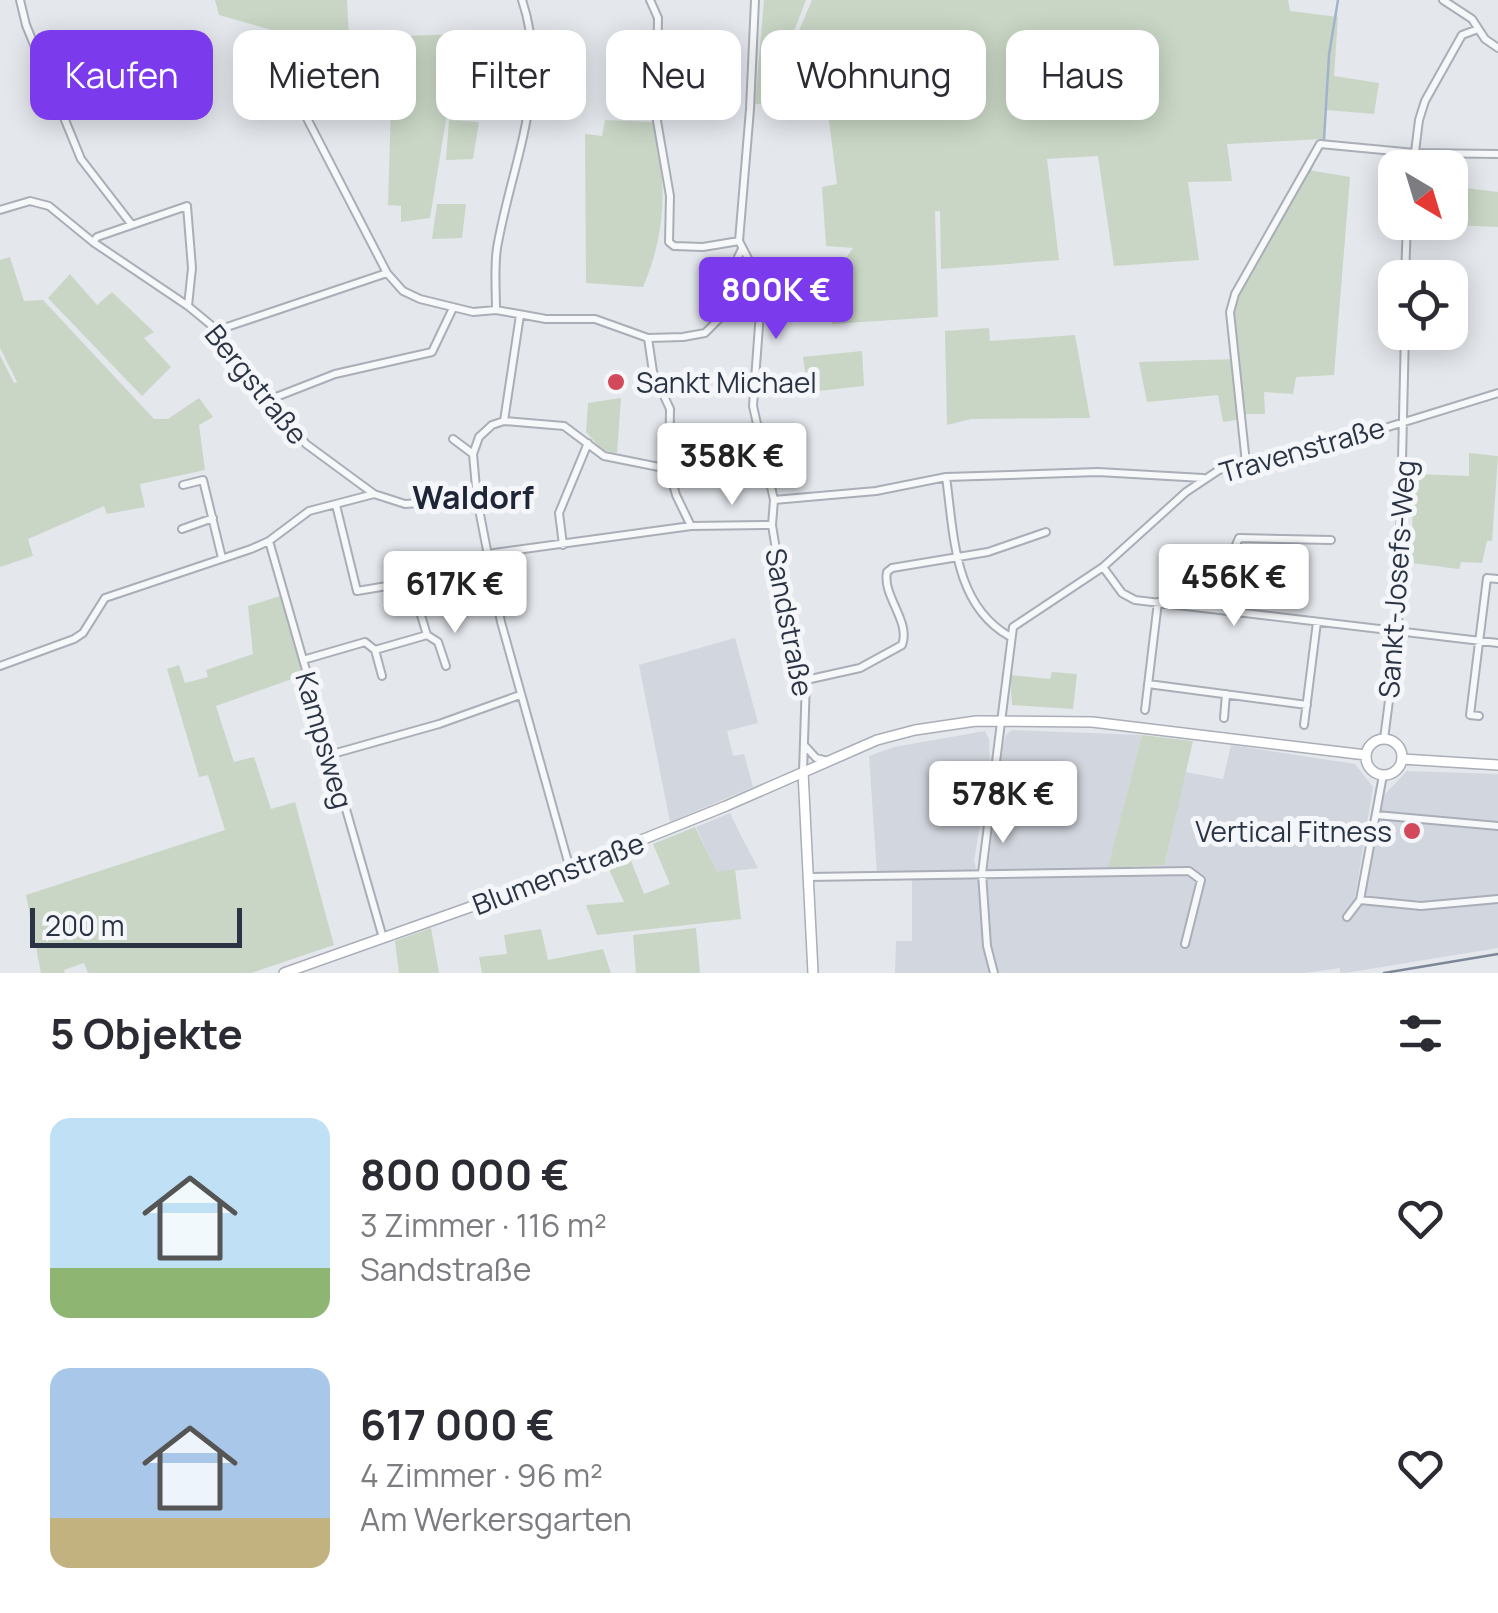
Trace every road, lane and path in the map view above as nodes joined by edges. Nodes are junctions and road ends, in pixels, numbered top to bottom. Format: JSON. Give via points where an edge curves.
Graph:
{"nodes":[{"id":1,"x":20,"y":0,"type":"edge"},
{"id":2,"x":522,"y":0,"type":"edge"},
{"id":3,"x":650,"y":0,"type":"edge"},
{"id":4,"x":756,"y":0,"type":"edge"},
{"id":5,"x":1443,"y":0,"type":"edge"},
{"id":6,"x":1478,"y":29,"type":"junction"},
{"id":7,"x":1498,"y":48,"type":"edge"},
{"id":8,"x":308,"y":120,"type":"edge"},
{"id":9,"x":1383,"y":150,"type":"edge"},
{"id":10,"x":1415,"y":150,"type":"edge"},
{"id":11,"x":1468,"y":154,"type":"edge"},
{"id":12,"x":1498,"y":154,"type":"edge"},
{"id":13,"x":0,"y":210,"type":"edge"},
{"id":14,"x":132,"y":224,"type":"junction"},
{"id":15,"x":92,"y":242,"type":"junction"},
{"id":16,"x":741,"y":245,"type":"junction"},
{"id":17,"x":387,"y":273,"type":"junction"},
{"id":18,"x":188,"y":306,"type":"junction"},
{"id":19,"x":453,"y":308,"type":"junction"},
{"id":20,"x":496,"y":310,"type":"junction"},
{"id":21,"x":520,"y":316,"type":"junction"},
{"id":22,"x":217,"y":330,"type":"junction"},
{"id":23,"x":648,"y":338,"type":"junction"},
{"id":24,"x":1405,"y":350,"type":"edge"},
{"id":25,"x":1498,"y":393,"type":"edge"},
{"id":26,"x":271,"y":399,"type":"junction"},
{"id":27,"x":1405,"y":419,"type":"junction"},
{"id":28,"x":504,"y":421,"type":"junction"},
{"id":29,"x":453,"y":439,"type":"dead end"},
{"id":30,"x":588,"y":443,"type":"junction"},
{"id":31,"x":473,"y":454,"type":"junction"},
{"id":32,"x":1246,"y":463,"type":"junction"},
{"id":33,"x":669,"y":469,"type":"junction"},
{"id":34,"x":946,"y":477,"type":"junction"},
{"id":35,"x":1204,"y":479,"type":"junction"},
{"id":36,"x":184,"y":485,"type":"dead end"},
{"id":37,"x":374,"y":494,"type":"junction"},
{"id":38,"x":477,"y":499,"type":"junction"},
{"id":39,"x":774,"y":500,"type":"junction"},
{"id":40,"x":336,"y":505,"type":"junction"},
{"id":41,"x":212,"y":518,"type":"junction"},
{"id":42,"x":772,"y":525,"type":"junction"},
{"id":43,"x":691,"y":526,"type":"junction"},
{"id":44,"x":182,"y":528,"type":"dead end"},
{"id":45,"x":1046,"y":532,"type":"dead end"},
{"id":46,"x":1331,"y":540,"type":"dead end"},
{"id":47,"x":269,"y":541,"type":"junction"},
{"id":48,"x":563,"y":544,"type":"junction"},
{"id":49,"x":487,"y":554,"type":"junction"},
{"id":50,"x":957,"y":556,"type":"junction"},
{"id":51,"x":222,"y":558,"type":"junction"},
{"id":52,"x":1102,"y":567,"type":"junction"},
{"id":53,"x":1498,"y":579,"type":"edge"},
{"id":54,"x":1158,"y":601,"type":"junction"},
{"id":55,"x":1230,"y":610,"type":"junction"},
{"id":56,"x":1317,"y":622,"type":"junction"},
{"id":57,"x":1398,"y":631,"type":"junction"},
{"id":58,"x":427,"y":635,"type":"junction"},
{"id":59,"x":1010,"y":636,"type":"junction"},
{"id":60,"x":1480,"y":641,"type":"junction"},
{"id":61,"x":1498,"y":643,"type":"edge"},
{"id":62,"x":375,"y":650,"type":"junction"},
{"id":63,"x":303,"y":660,"type":"junction"},
{"id":64,"x":0,"y":666,"type":"edge"},
{"id":65,"x":446,"y":666,"type":"dead end"},
{"id":66,"x":382,"y":676,"type":"dead end"},
{"id":67,"x":806,"y":680,"type":"junction"},
{"id":68,"x":1148,"y":684,"type":"junction"},
{"id":69,"x":1226,"y":694,"type":"junction"},
{"id":70,"x":520,"y":695,"type":"junction"},
{"id":71,"x":1306,"y":705,"type":"junction"},
{"id":72,"x":1145,"y":710,"type":"dead end"},
{"id":73,"x":1479,"y":716,"type":"dead end"},
{"id":74,"x":1224,"y":718,"type":"dead end"},
{"id":75,"x":1000,"y":721,"type":"junction"},
{"id":76,"x":1304,"y":725,"type":"dead end"},
{"id":77,"x":1384,"y":739,"type":"junction"},
{"id":78,"x":805,"y":746,"type":"junction"},
{"id":79,"x":329,"y":755,"type":"junction"},
{"id":80,"x":1366,"y":755,"type":"junction"},
{"id":81,"x":1402,"y":758,"type":"junction"},
{"id":82,"x":828,"y":761,"type":"junction"},
{"id":83,"x":1498,"y":765,"type":"edge"},
{"id":84,"x":803,"y":772,"type":"junction"},
{"id":85,"x":1383,"y":775,"type":"junction"},
{"id":86,"x":773,"y":786,"type":"junction"},
{"id":87,"x":803,"y":802,"type":"junction"},
{"id":88,"x":1376,"y":815,"type":"junction"},
{"id":89,"x":1498,"y":826,"type":"edge"},
{"id":90,"x":570,"y":869,"type":"junction"},
{"id":91,"x":982,"y":873,"type":"junction"},
{"id":92,"x":808,"y":877,"type":"junction"},
{"id":93,"x":1360,"y":900,"type":"junction"},
{"id":94,"x":1498,"y":900,"type":"edge"},
{"id":95,"x":1347,"y":917,"type":"dead end"},
{"id":96,"x":382,"y":938,"type":"junction"},
{"id":97,"x":1185,"y":944,"type":"dead end"},
{"id":98,"x":284,"y":973,"type":"edge"},
{"id":99,"x":813,"y":973,"type":"edge"},
{"id":100,"x":994,"y":973,"type":"edge"}],
"edges":[{"from":1,"to":14,"type":"street","via":[[81,159]]},
{"from":2,"to":20,"type":"street","via":[[532,30],[529,106],[496,250]]},
{"from":3,"to":16,"type":"street","via":[[658,18],[656,115],[670,196],[667,234],[674,246]]},
{"from":4,"to":16,"type":"street","name":"Sandstraße"},
{"from":5,"to":6,"type":"street"},
{"from":6,"to":7,"type":"street"},
{"from":6,"to":10,"type":"street","via":[[1462,36],[1425,101]]},
{"from":8,"to":17,"type":"street"},
{"from":9,"to":32,"type":"street","via":[[1322,144],[1235,294],[1230,312]]},
{"from":11,"to":12,"type":"street"},
{"from":13,"to":15,"type":"street","name":"Bergstraße","via":[[40,202]]},
{"from":14,"to":15,"type":"street"},
{"from":14,"to":18,"type":"street","via":[[187,206]]},
{"from":15,"to":18,"type":"street","name":"Bergstraße"},
{"from":16,"to":23,"type":"street","via":[[718,322],[705,333]]},
{"from":16,"to":39,"type":"street","name":"Sandstraße","via":[[760,299],[752,406]]},
{"from":17,"to":19,"type":"street","via":[[403,291]]},
{"from":17,"to":22,"type":"street"},
{"from":18,"to":22,"type":"street","name":"Bergstraße"},
{"from":19,"to":20,"type":"street"},
{"from":19,"to":26,"type":"street","via":[[432,352],[336,374]]},
{"from":20,"to":21,"type":"street"},
{"from":21,"to":23,"type":"street","via":[[594,319]]},
{"from":21,"to":28,"type":"street"},
{"from":22,"to":26,"type":"street","name":"Bergstraße"},
{"from":23,"to":33,"type":"street","via":[[652,372],[670,409]]},
{"from":24,"to":27,"type":"street","name":"Sankt-Josefs-Weg"},
{"from":25,"to":27,"type":"street","name":"Travenstraße"},
{"from":26,"to":37,"type":"street","name":"Bergstraße","via":[[314,452]]},
{"from":27,"to":32,"type":"street","name":"Travenstraße"},
{"from":27,"to":57,"type":"street","name":"Sankt-Josefs-Weg"},
{"from":28,"to":30,"type":"street","via":[[564,426]]},
{"from":28,"to":31,"type":"street","via":[[479,437]]},
{"from":29,"to":31,"type":"street"},
{"from":30,"to":33,"type":"street","via":[[615,460]]},
{"from":30,"to":48,"type":"street","via":[[558,513]]},
{"from":31,"to":38,"type":"street"},
{"from":32,"to":35,"type":"street","name":"Travenstraße"},
{"from":33,"to":43,"type":"street"},
{"from":34,"to":35,"type":"street","name":"Travenstraße","via":[[1103,472]]},
{"from":34,"to":39,"type":"street","name":"Travenstraße"},
{"from":34,"to":50,"type":"street"},
{"from":35,"to":52,"type":"street"},
{"from":36,"to":41,"type":"street","via":[[203,480]]},
{"from":37,"to":38,"type":"street","name":"Bergstraße","via":[[405,504]]},
{"from":37,"to":40,"type":"street"},
{"from":38,"to":49,"type":"street"},
{"from":39,"to":42,"type":"street","name":"Sandstraße"},
{"from":40,"to":47,"type":"street","via":[[310,511]]},
{"from":40,"to":58,"type":"street","via":[[357,592],[412,582]]},
{"from":41,"to":44,"type":"street"},
{"from":41,"to":51,"type":"street"},
{"from":42,"to":43,"type":"street"},
{"from":42,"to":67,"type":"street","name":"Sandstraße"},
{"from":43,"to":48,"type":"street"},
{"from":45,"to":50,"type":"street"},
{"from":46,"to":55,"type":"street","via":[[1242,536]]},
{"from":47,"to":51,"type":"street"},
{"from":47,"to":63,"type":"street","name":"Kampsweg"},
{"from":48,"to":49,"type":"street"},
{"from":49,"to":70,"type":"street"},
{"from":50,"to":59,"type":"street","via":[[969,595]]},
{"from":50,"to":67,"type":"street","via":[[887,572],[904,633],[898,648],[860,668]]},
{"from":51,"to":64,"type":"street","via":[[105,598],[74,640]]},
{"from":52,"to":54,"type":"street","via":[[1128,598]]},
{"from":52,"to":59,"type":"street","via":[[1023,618]]},
{"from":53,"to":60,"type":"street","via":[[1488,578]]},
{"from":54,"to":55,"type":"street"},
{"from":54,"to":68,"type":"street"},
{"from":55,"to":56,"type":"street"},
{"from":56,"to":57,"type":"street"},
{"from":56,"to":71,"type":"street"},
{"from":57,"to":60,"type":"street"},
{"from":57,"to":77,"type":"street","name":"Sankt-Josefs-Weg"},
{"from":58,"to":62,"type":"street"},
{"from":58,"to":65,"type":"street","via":[[438,642]]},
{"from":59,"to":75,"type":"street"},
{"from":60,"to":61,"type":"street"},
{"from":60,"to":73,"type":"street","via":[[1470,715]]},
{"from":62,"to":63,"type":"street","via":[[365,642]]},
{"from":62,"to":66,"type":"street"},
{"from":63,"to":79,"type":"street","name":"Kampsweg"},
{"from":67,"to":78,"type":"street","name":"Sandstraße"},
{"from":68,"to":69,"type":"street"},
{"from":68,"to":72,"type":"street"},
{"from":69,"to":71,"type":"street"},
{"from":69,"to":74,"type":"street"},
{"from":70,"to":79,"type":"street"},
{"from":70,"to":90,"type":"street"},
{"from":71,"to":76,"type":"street"},
{"from":75,"to":80,"type":"main road","name":"Blumenstraße","via":[[1092,722]]},
{"from":75,"to":82,"type":"main road","name":"Blumenstraße","via":[[895,735]]},
{"from":75,"to":91,"type":"street"},
{"from":77,"to":80,"type":"main road"},
{"from":77,"to":81,"type":"main road","via":[[1398,745]]},
{"from":78,"to":82,"type":"street"},
{"from":78,"to":84,"type":"street","name":"Sandstraße"},
{"from":79,"to":96,"type":"street","name":"Kampsweg"},
{"from":80,"to":85,"type":"main road","via":[[1371,769]]},
{"from":81,"to":83,"type":"main road"},
{"from":81,"to":85,"type":"main road","via":[[1394,772]]},
{"from":82,"to":84,"type":"main road","name":"Blumenstraße"},
{"from":84,"to":86,"type":"main road","name":"Blumenstraße"},
{"from":84,"to":87,"type":"main road"},
{"from":85,"to":88,"type":"street"},
{"from":86,"to":87,"type":"main road","via":[[786,786]]},
{"from":86,"to":90,"type":"main road","name":"Blumenstraße"},
{"from":87,"to":92,"type":"main road"},
{"from":88,"to":89,"type":"street"},
{"from":88,"to":93,"type":"street"},
{"from":90,"to":96,"type":"main road","name":"Blumenstraße"},
{"from":91,"to":92,"type":"street"},
{"from":91,"to":97,"type":"street","via":[[1190,870],[1201,880]]},
{"from":91,"to":100,"type":"street"},
{"from":92,"to":99,"type":"main road"},
{"from":93,"to":94,"type":"street","via":[[1421,906]]},
{"from":93,"to":95,"type":"street"},
{"from":96,"to":98,"type":"main road","name":"Blumenstraße"}]}
